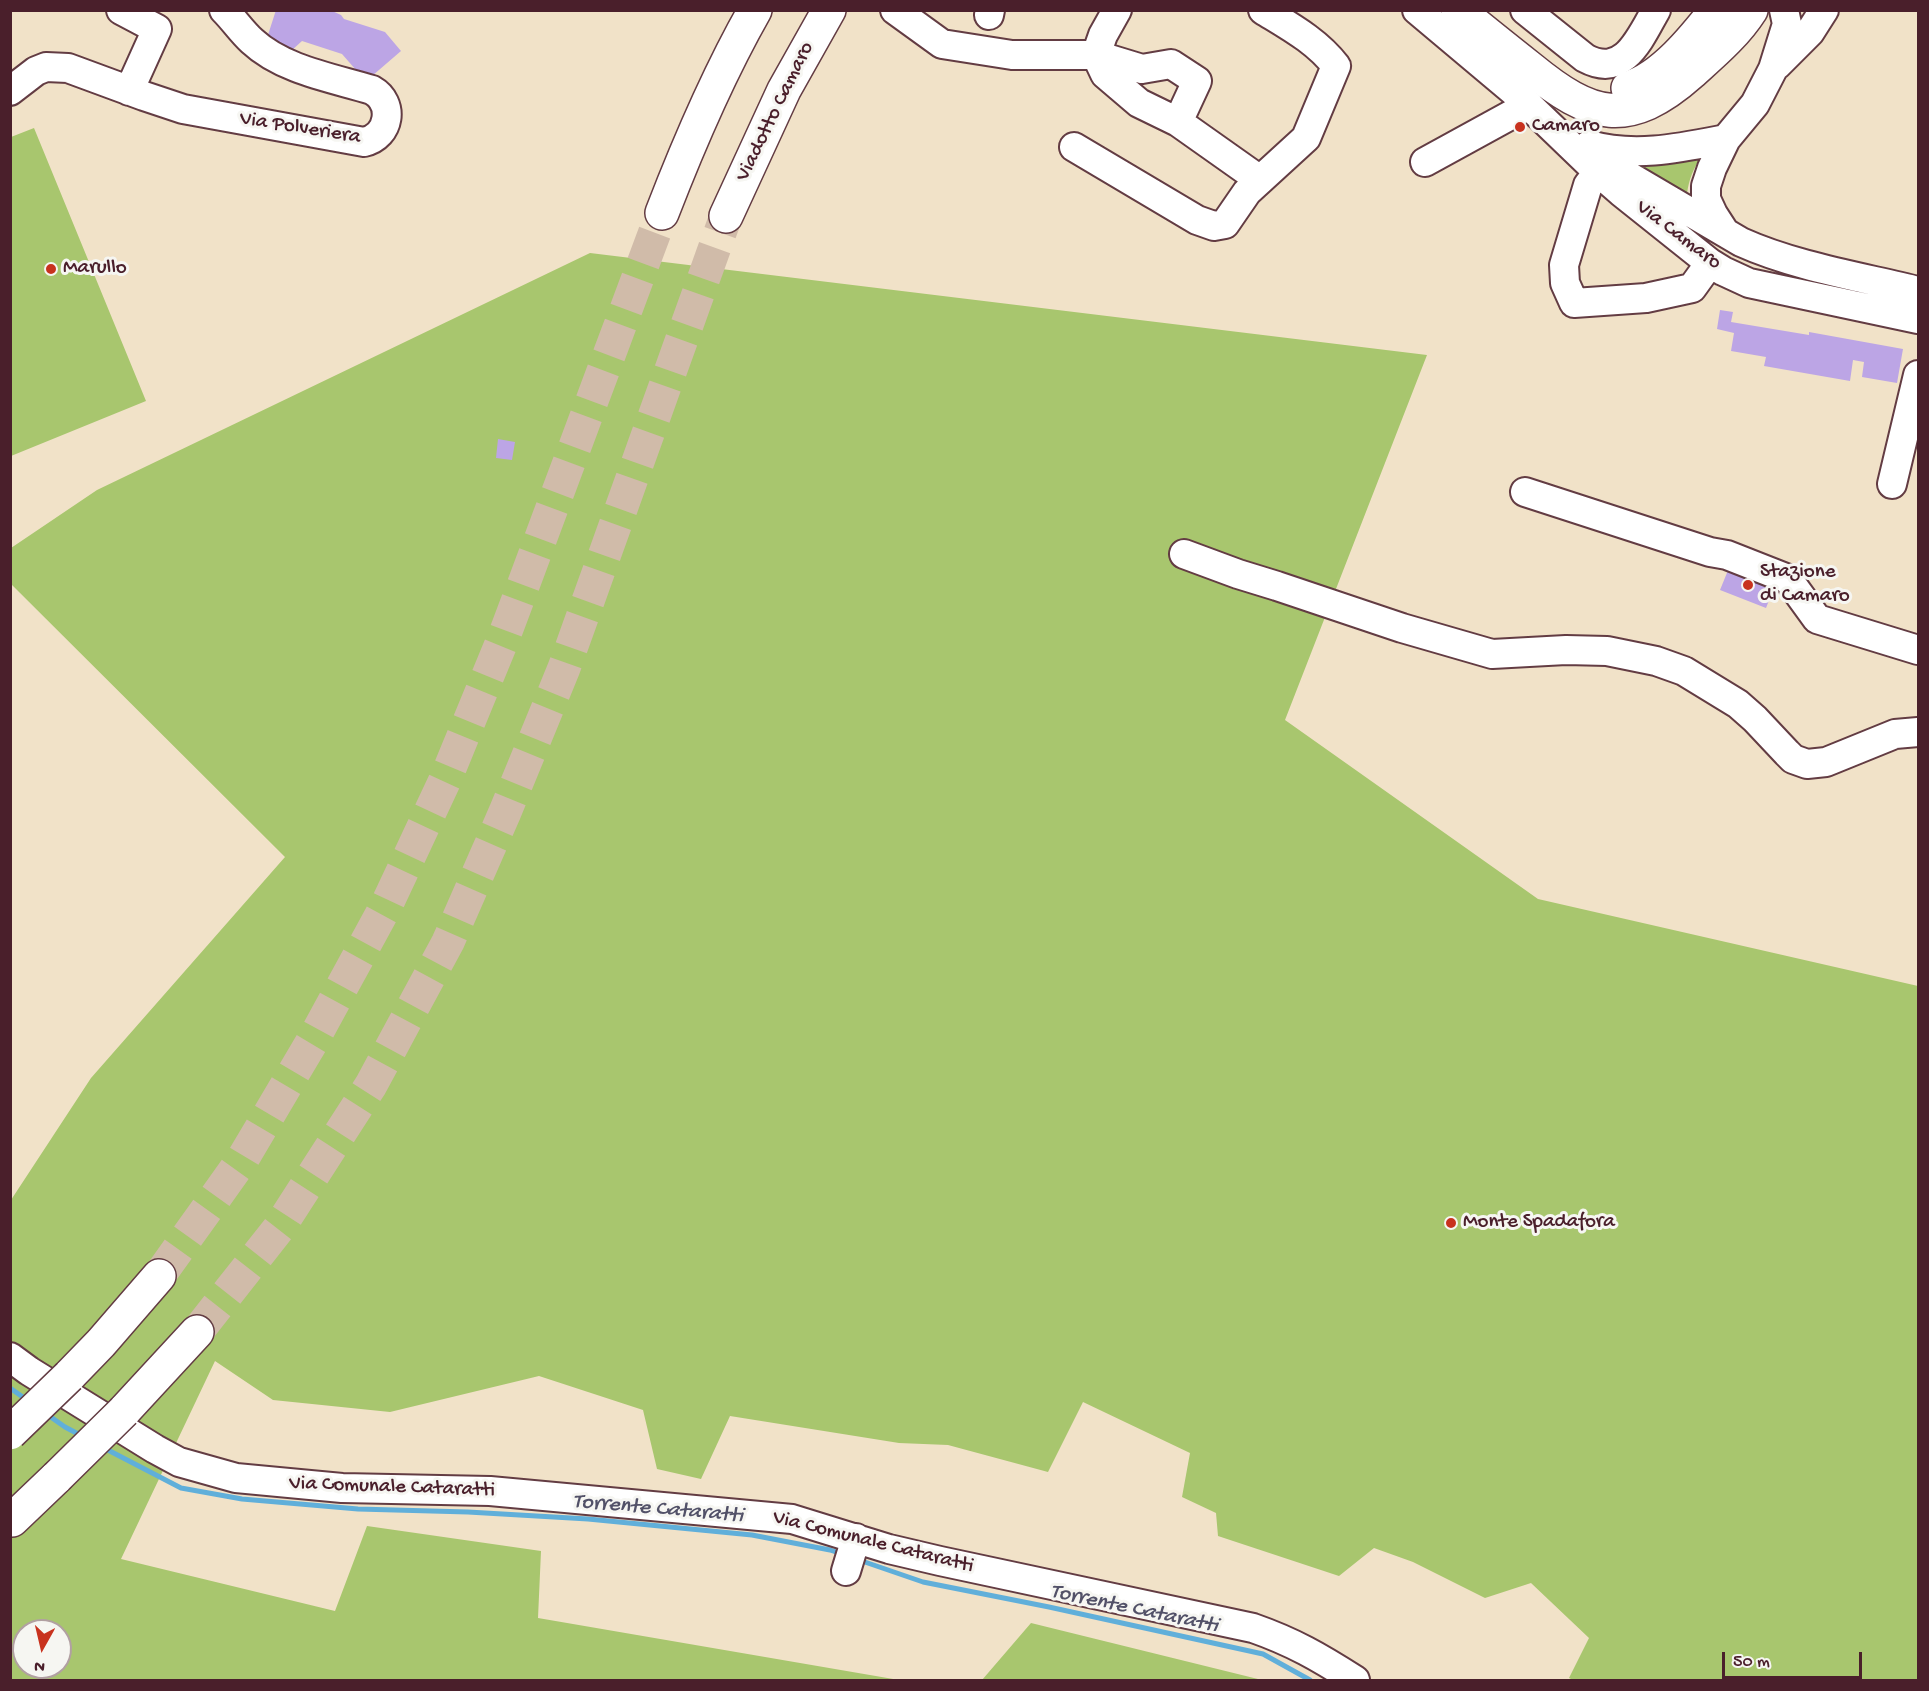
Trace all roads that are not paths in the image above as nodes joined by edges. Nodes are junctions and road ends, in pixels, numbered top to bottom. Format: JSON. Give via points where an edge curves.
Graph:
{"nodes":[{"id":1,"x":121,"y":10,"type":"edge"},
{"id":2,"x":224,"y":10,"type":"edge"},
{"id":3,"x":755,"y":10,"type":"edge"},
{"id":4,"x":828,"y":10,"type":"edge"},
{"id":5,"x":895,"y":10,"type":"edge"},
{"id":6,"x":1117,"y":10,"type":"edge"},
{"id":7,"x":1263,"y":10,"type":"edge"},
{"id":8,"x":1417,"y":10,"type":"edge"},
{"id":9,"x":1458,"y":10,"type":"edge"},
{"id":10,"x":1491,"y":10,"type":"edge"},
{"id":11,"x":1525,"y":10,"type":"edge"},
{"id":12,"x":1656,"y":10,"type":"edge"},
{"id":13,"x":1716,"y":10,"type":"edge"},
{"id":14,"x":1751,"y":10,"type":"edge"},
{"id":15,"x":1784,"y":10,"type":"edge"},
{"id":16,"x":1824,"y":10,"type":"edge"},
{"id":17,"x":1703,"y":46,"type":"junction"},
{"id":18,"x":1096,"y":55,"type":"junction"},
{"id":19,"x":1773,"y":69,"type":"junction"},
{"id":20,"x":10,"y":91,"type":"edge"},
{"id":21,"x":129,"y":91,"type":"junction"},
{"id":22,"x":1529,"y":105,"type":"junction"},
{"id":23,"x":1178,"y":122,"type":"junction"},
{"id":24,"x":1726,"y":139,"type":"junction"},
{"id":25,"x":1074,"y":147,"type":"dead end"},
{"id":26,"x":1425,"y":162,"type":"dead end"},
{"id":27,"x":1606,"y":162,"type":"junction"},
{"id":28,"x":1260,"y":180,"type":"junction"},
{"id":29,"x":662,"y":213,"type":"tunnel mouth"},
{"id":30,"x":726,"y":216,"type":"tunnel mouth"},
{"id":31,"x":1699,"y":217,"type":"junction"},
{"id":32,"x":1724,"y":231,"type":"junction"},
{"id":33,"x":1683,"y":242,"type":"junction"},
{"id":34,"x":1710,"y":264,"type":"junction"},
{"id":35,"x":1918,"y":291,"type":"edge"},
{"id":36,"x":1918,"y":319,"type":"edge"},
{"id":37,"x":1918,"y":375,"type":"edge"},
{"id":38,"x":1892,"y":484,"type":"dead end"},
{"id":39,"x":1526,"y":492,"type":"dead end"},
{"id":40,"x":1184,"y":554,"type":"dead end"},
{"id":41,"x":1918,"y":650,"type":"edge"},
{"id":42,"x":1918,"y":732,"type":"edge"},
{"id":43,"x":159,"y":1276,"type":"tunnel mouth"},
{"id":44,"x":196,"y":1332,"type":"tunnel mouth"},
{"id":45,"x":10,"y":1357,"type":"edge"},
{"id":46,"x":10,"y":1433,"type":"edge"},
{"id":47,"x":12,"y":1520,"type":"edge"},
{"id":48,"x":856,"y":1538,"type":"junction"},
{"id":49,"x":846,"y":1571,"type":"dead end"},
{"id":50,"x":1355,"y":1680,"type":"edge"}],
"edges":[{"from":1,"to":21,"type":"street","via":[[157,29]]},
{"from":2,"to":21,"type":"street","name":"Via Polveriera","via":[[252,41],[287,63],[380,94],[387,112],[382,131],[364,142],[183,109]]},
{"from":3,"to":29,"type":"highway","via":[[723,69]]},
{"from":4,"to":30,"type":"highway","name":"Viadotto Camaro","via":[[784,90]]},
{"from":5,"to":18,"type":"street","via":[[942,44],[1012,55]]},
{"from":6,"to":18,"type":"street"},
{"from":7,"to":28,"type":"street","via":[[1326,53],[1336,66],[1306,138]]},
{"from":8,"to":22,"type":"street"},
{"from":9,"to":17,"type":"highway","via":[[1550,85],[1584,105],[1603,110],[1630,109],[1656,100],[1673,89]]},
{"from":10,"to":17,"type":"highway","via":[[1570,76],[1603,90],[1621,90],[1645,81]]},
{"from":11,"to":12,"type":"street","via":[[1585,58],[1607,64],[1630,52]]},
{"from":13,"to":17,"type":"highway"},
{"from":14,"to":17,"type":"highway","via":[[1742,24]]},
{"from":15,"to":19,"type":"street","via":[[1788,24]]},
{"from":16,"to":19,"type":"street","via":[[1810,32]]},
{"from":18,"to":23,"type":"street","via":[[1105,74],[1139,103]]},
{"from":18,"to":23,"type":"street","via":[[1142,69],[1171,64],[1197,81]]},
{"from":19,"to":24,"type":"street","via":[[1755,104]]},
{"from":20,"to":21,"type":"street","name":"Via Polveriera","via":[[36,70],[59,67]]},
{"from":22,"to":26,"type":"street"},
{"from":22,"to":27,"type":"street","via":[[1564,138]]},
{"from":23,"to":28,"type":"street"},
{"from":24,"to":27,"type":"street"},
{"from":24,"to":32,"type":"street","via":[[1705,192]]},
{"from":25,"to":28,"type":"street","via":[[1197,220],[1214,226],[1225,224]]},
{"from":27,"to":31,"type":"street","name":"Via Camaro"},
{"from":27,"to":33,"type":"street","name":"Via Camaro"},
{"from":27,"to":34,"type":"street","via":[[1588,185],[1564,265],[1565,283],[1574,303],[1646,298],[1692,288]]},
{"from":31,"to":32,"type":"street","name":"Via Camaro"},
{"from":31,"to":33,"type":"street"},
{"from":32,"to":35,"type":"street","name":"Via Camaro","via":[[1764,252]]},
{"from":33,"to":34,"type":"street","name":"Via Camaro"},
{"from":34,"to":36,"type":"street","name":"Via Camaro","via":[[1749,283]]},
{"from":37,"to":38,"type":"street"},
{"from":39,"to":41,"type":"street","via":[[1727,555],[1788,579],[1817,619]]},
{"from":40,"to":42,"type":"street","via":[[1402,628],[1492,654],[1607,651],[1656,661],[1684,671],[1738,704],[1793,759],[1807,764],[1826,762],[1895,734]]},
{"from":43,"to":46,"type":"highway","bridge":true,"via":[[101,1343]]},
{"from":44,"to":47,"type":"highway","bridge":true,"via":[[124,1411]]},
{"from":45,"to":48,"type":"street","name":"Via Comunale Cataratti","via":[[155,1449],[179,1462],[228,1476],[342,1488],[490,1491],[792,1519]]},
{"from":48,"to":49,"type":"street"},
{"from":48,"to":50,"type":"street","name":"Via Comunale Cataratti","via":[[940,1561],[1253,1628],[1286,1639]]}]}
